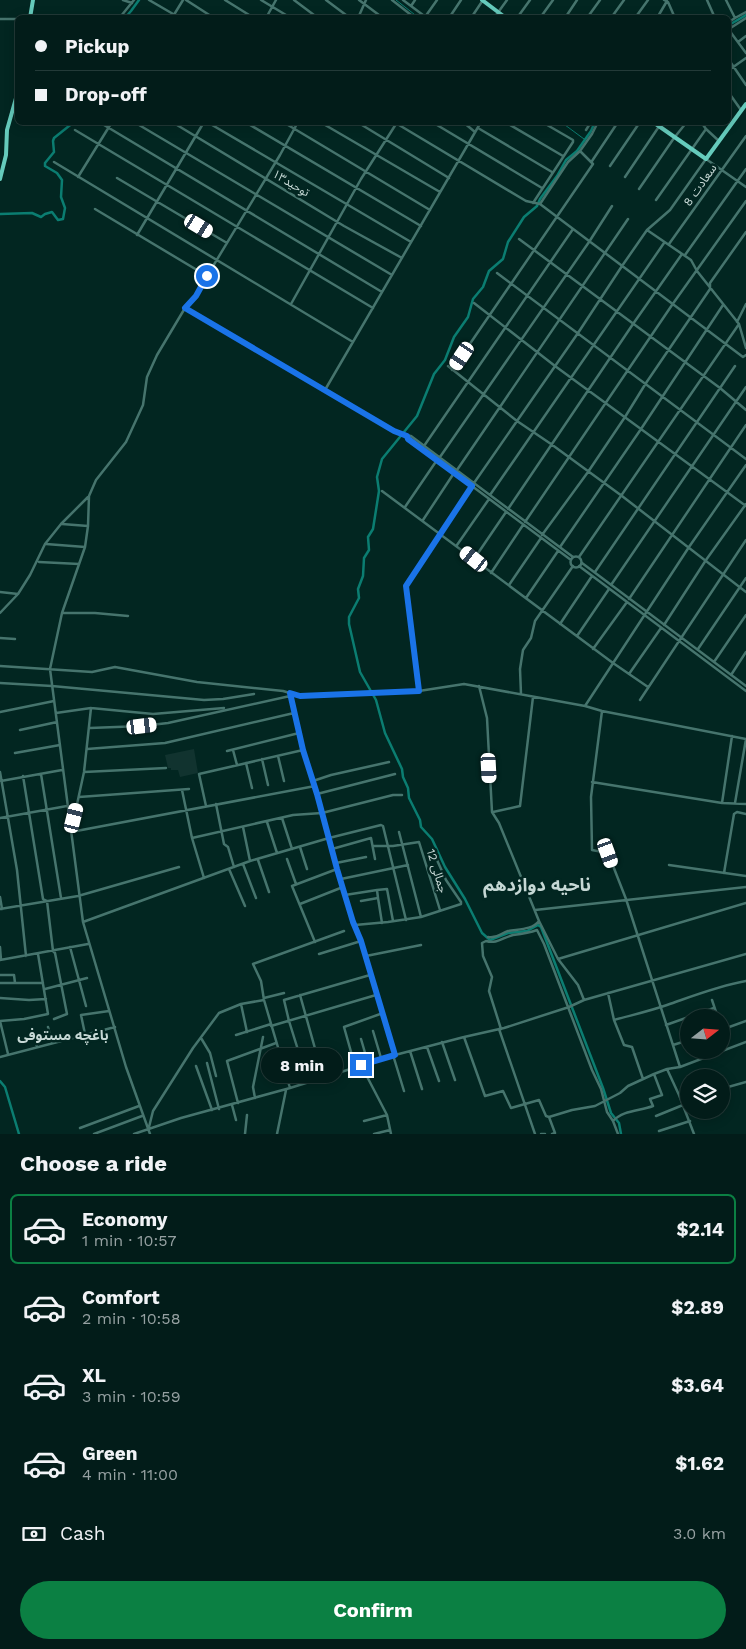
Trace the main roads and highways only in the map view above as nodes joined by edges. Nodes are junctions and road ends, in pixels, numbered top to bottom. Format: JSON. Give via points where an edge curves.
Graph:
{"nodes":[{"id":1,"x":34,"y":0,"type":"edge"},
{"id":2,"x":483,"y":0,"type":"edge"},
{"id":3,"x":31,"y":15,"type":"edge"},
{"id":4,"x":502,"y":15,"type":"edge"},
{"id":5,"x":15,"y":102,"type":"edge"},
{"id":6,"x":746,"y":104,"type":"edge"},
{"id":7,"x":657,"y":125,"type":"edge"},
{"id":8,"x":0,"y":179,"type":"edge"}],
"edges":[{"from":1,"to":3,"type":"main road"},
{"from":2,"to":4,"type":"main road"},
{"from":5,"to":8,"type":"main road"},
{"from":6,"to":7,"type":"main road","via":[[706,159]]}]}
